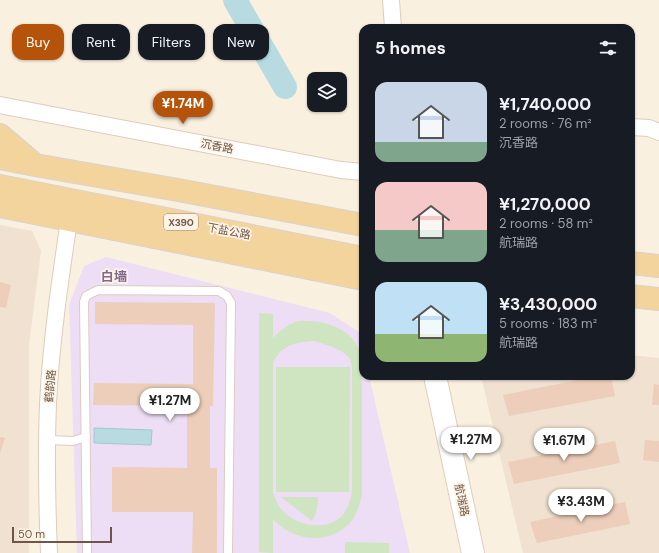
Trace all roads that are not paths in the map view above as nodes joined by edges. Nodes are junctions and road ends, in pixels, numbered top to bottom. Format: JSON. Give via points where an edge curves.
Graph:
{"nodes":[{"id":1,"x":391,"y":0,"type":"edge"},
{"id":2,"x":393,"y":24,"type":"edge"},
{"id":3,"x":0,"y":105,"type":"edge"},
{"id":4,"x":635,"y":127,"type":"edge"},
{"id":5,"x":659,"y":132,"type":"edge"},
{"id":6,"x":0,"y":135,"type":"edge"},
{"id":7,"x":0,"y":158,"type":"edge"},
{"id":8,"x":35,"y":165,"type":"junction"},
{"id":9,"x":359,"y":172,"type":"edge"},
{"id":10,"x":0,"y":186,"type":"edge"},
{"id":11,"x":0,"y":206,"type":"edge"},
{"id":12,"x":69,"y":220,"type":"junction"},
{"id":13,"x":359,"y":224,"type":"edge"},
{"id":14,"x":359,"y":257,"type":"edge"},
{"id":15,"x":635,"y":263,"type":"edge"},
{"id":16,"x":659,"y":266,"type":"edge"},
{"id":17,"x":359,"y":278,"type":"edge"},
{"id":18,"x":635,"y":296,"type":"edge"},
{"id":19,"x":659,"y":299,"type":"edge"},
{"id":20,"x":437,"y":380,"type":"edge"},
{"id":21,"x":86,"y":437,"type":"junction"},
{"id":22,"x":48,"y":440,"type":"junction"},
{"id":23,"x":49,"y":553,"type":"edge"},
{"id":24,"x":87,"y":553,"type":"edge"},
{"id":25,"x":228,"y":553,"type":"edge"},
{"id":26,"x":473,"y":553,"type":"edge"}],
"edges":[{"from":1,"to":2,"type":"street"},
{"from":3,"to":9,"type":"street","name":"沉香路"},
{"from":4,"to":5,"type":"street"},
{"from":6,"to":8,"type":"main road"},
{"from":7,"to":8,"type":"main road"},
{"from":8,"to":13,"type":"main road"},
{"from":10,"to":14,"type":"main road","name":"下盐公路","number":"X390"},
{"from":11,"to":12,"type":"main road"},
{"from":12,"to":17,"type":"main road"},
{"from":12,"to":22,"type":"street","name":"鹤韵路","via":[[57,302],[48,404]]},
{"from":15,"to":16,"type":"main road"},
{"from":18,"to":19,"type":"main road"},
{"from":20,"to":26,"type":"street","name":"航瑞路"},
{"from":21,"to":22,"type":"lane"},
{"from":21,"to":24,"type":"lane"},
{"from":21,"to":25,"type":"lane","via":[[86,296],[98,290],[219,291],[227,296],[231,303]]},
{"from":22,"to":23,"type":"street","name":"鹤韵路"}]}
